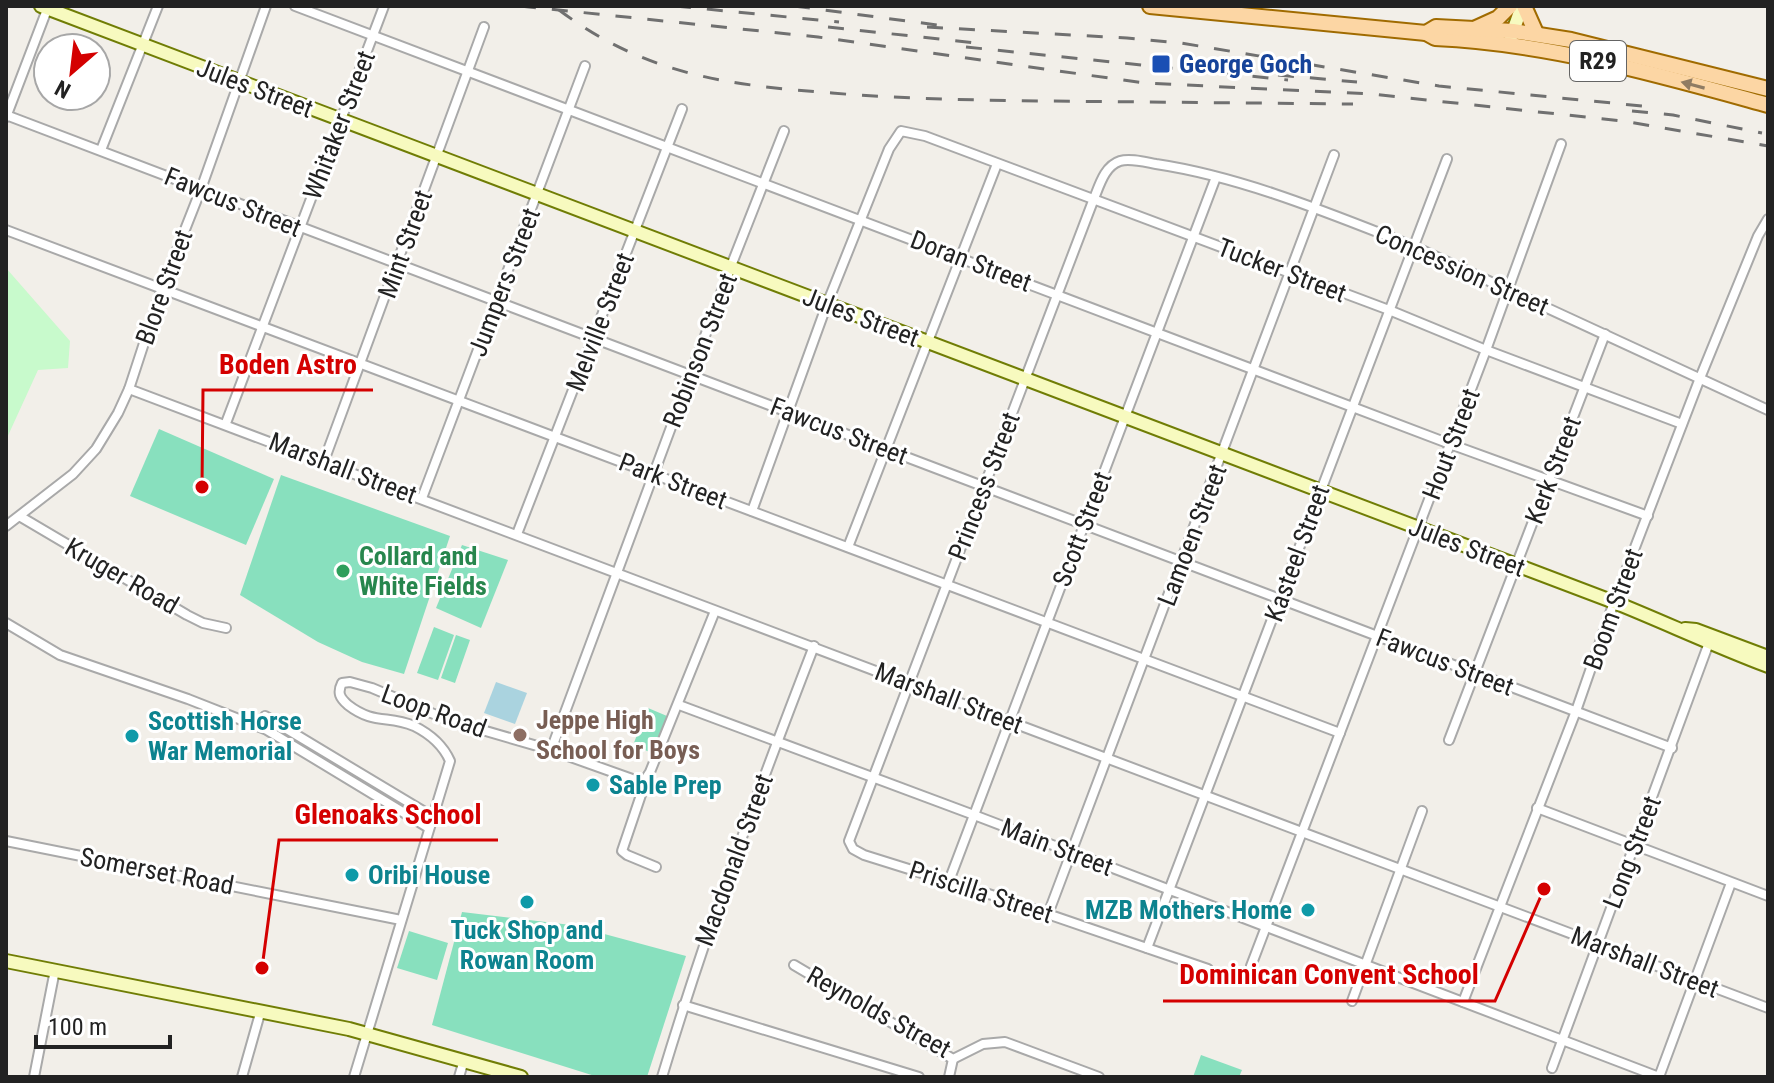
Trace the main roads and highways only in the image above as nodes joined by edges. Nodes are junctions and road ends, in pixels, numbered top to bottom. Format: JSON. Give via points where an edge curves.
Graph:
{"nodes":[{"id":1,"x":1150,"y":6,"type":"edge"},
{"id":2,"x":1510,"y":6,"type":"edge"},
{"id":3,"x":1523,"y":6,"type":"edge"},
{"id":4,"x":46,"y":7,"type":"edge"},
{"id":5,"x":1472,"y":29,"type":"junction"},
{"id":6,"x":1426,"y":33,"type":"junction"},
{"id":7,"x":1536,"y":33,"type":"junction"},
{"id":8,"x":1511,"y":37,"type":"junction"},
{"id":9,"x":1768,"y":89,"type":"edge"},
{"id":10,"x":1768,"y":105,"type":"edge"},
{"id":11,"x":1710,"y":639,"type":"junction"},
{"id":12,"x":1768,"y":657,"type":"edge"},
{"id":13,"x":1768,"y":666,"type":"edge"},
{"id":14,"x":6,"y":961,"type":"edge"},
{"id":15,"x":521,"y":1077,"type":"edge"}],
"edges":[{"from":1,"to":6,"type":"main road","number":"R29"},
{"from":2,"to":5,"type":"main road","via":[[1490,23]]},
{"from":3,"to":7,"type":"main road"},
{"from":3,"to":8,"type":"main road"},
{"from":4,"to":11,"type":"main road","name":"Jules Street"},
{"from":5,"to":6,"type":"main road","number":"R29","via":[[1436,27]]},
{"from":5,"to":8,"type":"main road","number":"R29"},
{"from":6,"to":8,"type":"main road","number":"R29","via":[[1435,38]]},
{"from":7,"to":8,"type":"main road","number":"R29"},
{"from":7,"to":9,"type":"main road","number":"R29"},
{"from":10,"to":8,"type":"main road","number":"R29","one_way":true},
{"from":11,"to":12,"type":"main road","name":"Jules Street"},
{"from":11,"to":13,"type":"main road","name":"Jules Street"},
{"from":14,"to":15,"type":"main road","via":[[368,1033]]}]}
